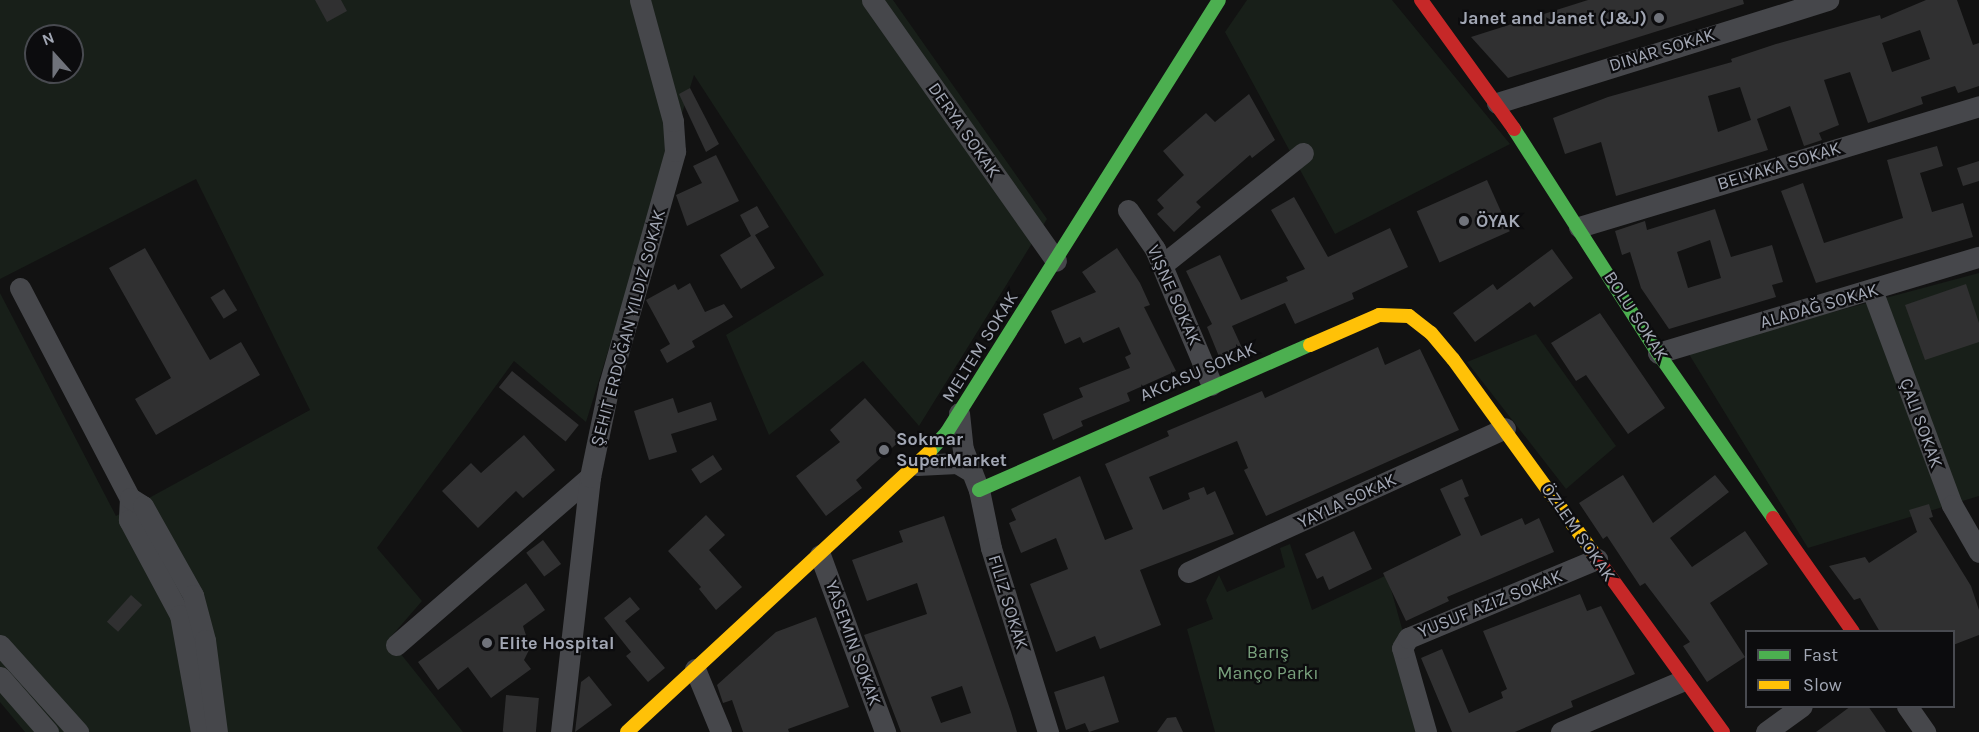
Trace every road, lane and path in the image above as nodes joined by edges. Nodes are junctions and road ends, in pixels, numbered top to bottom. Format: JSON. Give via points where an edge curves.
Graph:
{"nodes":[{"id":1,"x":640,"y":0,"type":"edge"},
{"id":2,"x":872,"y":0,"type":"edge"},
{"id":3,"x":1219,"y":0,"type":"edge"},
{"id":4,"x":1421,"y":0,"type":"edge"},
{"id":5,"x":1828,"y":0,"type":"edge"},
{"id":6,"x":1497,"y":103,"type":"junction"},
{"id":7,"x":1979,"y":106,"type":"edge"},
{"id":8,"x":1303,"y":153,"type":"dead end"},
{"id":9,"x":1128,"y":210,"type":"dead end"},
{"id":10,"x":1579,"y":227,"type":"junction"},
{"id":11,"x":1979,"y":257,"type":"edge"},
{"id":12,"x":1056,"y":261,"type":"junction"},
{"id":13,"x":1162,"y":265,"type":"junction"},
{"id":14,"x":20,"y":288,"type":"dead end"},
{"id":15,"x":1872,"y":290,"type":"junction"},
{"id":16,"x":1431,"y":333,"type":"joint"},
{"id":17,"x":1658,"y":353,"type":"junction"},
{"id":18,"x":1212,"y":385,"type":"junction"},
{"id":19,"x":959,"y":413,"type":"junction"},
{"id":20,"x":1505,"y":428,"type":"junction"},
{"id":21,"x":917,"y":465,"type":"junction"},
{"id":22,"x":590,"y":477,"type":"junction"},
{"id":23,"x":976,"y":481,"type":"junction"},
{"id":24,"x":129,"y":498,"type":"junction"},
{"id":25,"x":1979,"y":552,"type":"edge"},
{"id":26,"x":820,"y":555,"type":"junction"},
{"id":27,"x":1597,"y":559,"type":"junction"},
{"id":28,"x":1188,"y":572,"type":"dead end"},
{"id":29,"x":1852,"y":630,"type":"edge"},
{"id":30,"x":0,"y":645,"type":"edge"},
{"id":31,"x":396,"y":645,"type":"dead end"},
{"id":32,"x":695,"y":669,"type":"junction"},
{"id":33,"x":0,"y":677,"type":"edge"},
{"id":34,"x":1682,"y":681,"type":"junction"},
{"id":35,"x":1799,"y":708,"type":"edge"},
{"id":36,"x":1908,"y":708,"type":"edge"},
{"id":37,"x":48,"y":732,"type":"edge"},
{"id":38,"x":78,"y":732,"type":"edge"},
{"id":39,"x":201,"y":732,"type":"edge"},
{"id":40,"x":217,"y":732,"type":"edge"},
{"id":41,"x":561,"y":732,"type":"edge"},
{"id":42,"x":627,"y":732,"type":"edge"},
{"id":43,"x":721,"y":732,"type":"edge"},
{"id":44,"x":885,"y":732,"type":"edge"},
{"id":45,"x":1048,"y":732,"type":"edge"},
{"id":46,"x":1426,"y":732,"type":"edge"},
{"id":47,"x":1561,"y":732,"type":"edge"},
{"id":48,"x":1723,"y":732,"type":"edge"},
{"id":49,"x":1766,"y":732,"type":"edge"},
{"id":50,"x":1925,"y":732,"type":"edge"}],
"edges":[{"from":1,"to":22,"type":"street","via":[[673,121],[675,151],[609,385]]},
{"from":2,"to":12,"type":"street","name":"DERYA SOKAK"},
{"from":3,"to":12,"type":"street","name":"MELTEM SOKAK"},
{"from":4,"to":6,"type":"street","name":"BOLU SOKAK"},
{"from":5,"to":6,"type":"street","name":"DINAR SOKAK"},
{"from":6,"to":10,"type":"street","name":"BOLU SOKAK"},
{"from":7,"to":10,"type":"street","name":"BELYAKA SOKAK"},
{"from":8,"to":13,"type":"street"},
{"from":9,"to":13,"type":"street","name":"VIŞNE SOKAK"},
{"from":10,"to":17,"type":"street","name":"BOLU SOKAK"},
{"from":11,"to":15,"type":"street","name":"ALADAĞ SOKAK"},
{"from":12,"to":19,"type":"street","name":"MELTEM SOKAK"},
{"from":13,"to":18,"type":"street","name":"VIŞNE SOKAK"},
{"from":14,"to":24,"type":"street"},
{"from":15,"to":17,"type":"street","name":"ALADAĞ SOKAK"},
{"from":15,"to":25,"type":"street","via":[[1952,505]]},
{"from":16,"to":18,"type":"street","name":"AKCASU SOKAK","via":[[1409,316],[1379,315]]},
{"from":16,"to":20,"type":"street","name":"ÖZLEM SOKAK"},
{"from":17,"to":29,"type":"street","name":"BOLU SOKAK"},
{"from":18,"to":23,"type":"street","name":"AKCASU SOKAK"},
{"from":19,"to":21,"type":"street","name":"MELTEM SOKAK"},
{"from":19,"to":23,"type":"street","name":"FILIZ SOKAK","via":[[959,434]]},
{"from":20,"to":27,"type":"street","name":"ÖZLEM SOKAK"},
{"from":20,"to":28,"type":"street","name":"YAYLA SOKAK"},
{"from":21,"to":23,"type":"street","via":[[949,462]]},
{"from":21,"to":26,"type":"street","name":"MELTEM SOKAK"},
{"from":22,"to":31,"type":"street"},
{"from":22,"to":41,"type":"street"},
{"from":23,"to":45,"type":"street","name":"FILIZ SOKAK","via":[[991,548]]},
{"from":24,"to":39,"type":"street","via":[[129,519],[180,615]]},
{"from":24,"to":40,"type":"street","via":[[143,506],[193,595],[205,640]]},
{"from":26,"to":32,"type":"street","name":"MELTEM SOKAK"},
{"from":26,"to":44,"type":"street"},
{"from":27,"to":34,"type":"street","name":"ÖZLEM SOKAK"},
{"from":27,"to":46,"type":"street","name":"YUSUF AZIZ SOKAK","via":[[1408,638],[1402,648]]},
{"from":30,"to":38,"type":"street"},
{"from":32,"to":42,"type":"street","name":"MELTEM SOKAK"},
{"from":32,"to":43,"type":"street"},
{"from":33,"to":37,"type":"street"},
{"from":34,"to":47,"type":"street"},
{"from":34,"to":48,"type":"street","name":"ÖZLEM SOKAK"},
{"from":35,"to":49,"type":"street"},
{"from":36,"to":50,"type":"street"}]}
